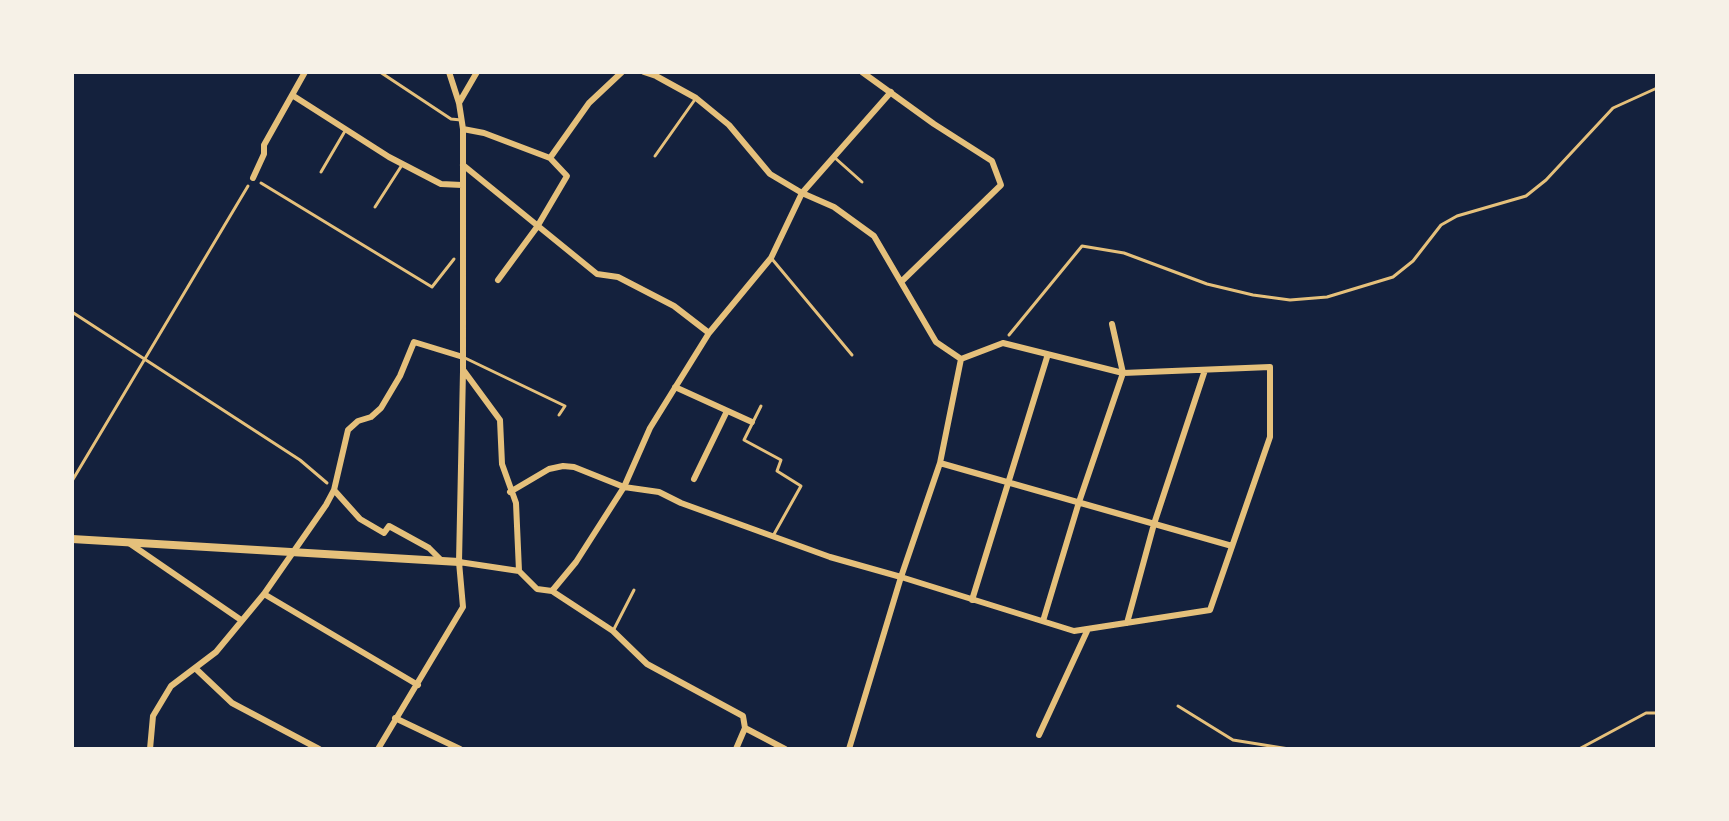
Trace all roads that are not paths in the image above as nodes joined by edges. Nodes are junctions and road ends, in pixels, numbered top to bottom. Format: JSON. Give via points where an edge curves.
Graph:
{"nodes":[{"id":1,"x":305,"y":72,"type":"edge"},
{"id":2,"x":380,"y":72,"type":"edge"},
{"id":3,"x":450,"y":72,"type":"edge"},
{"id":4,"x":477,"y":72,"type":"edge"},
{"id":5,"x":622,"y":72,"type":"edge"},
{"id":6,"x":644,"y":72,"type":"edge"},
{"id":7,"x":862,"y":72,"type":"edge"},
{"id":8,"x":891,"y":92,"type":"junction"},
{"id":9,"x":292,"y":96,"type":"junction"},
{"id":10,"x":696,"y":99,"type":"junction"},
{"id":11,"x":459,"y":103,"type":"junction"},
{"id":12,"x":461,"y":120,"type":"junction"},
{"id":13,"x":346,"y":129,"type":"junction"},
{"id":14,"x":463,"y":129,"type":"junction"},
{"id":15,"x":655,"y":156,"type":"dead end"},
{"id":16,"x":834,"y":156,"type":"junction"},
{"id":17,"x":550,"y":158,"type":"junction"},
{"id":18,"x":403,"y":163,"type":"junction"},
{"id":19,"x":464,"y":165,"type":"junction"},
{"id":20,"x":321,"y":172,"type":"dead end"},
{"id":21,"x":253,"y":178,"type":"road end"},
{"id":22,"x":862,"y":182,"type":"dead end"},
{"id":23,"x":462,"y":185,"type":"junction"},
{"id":24,"x":801,"y":194,"type":"junction"},
{"id":25,"x":375,"y":207,"type":"dead end"},
{"id":26,"x":537,"y":227,"type":"junction"},
{"id":27,"x":771,"y":258,"type":"junction"},
{"id":28,"x":498,"y":280,"type":"dead end"},
{"id":29,"x":901,"y":282,"type":"junction"},
{"id":30,"x":1112,"y":324,"type":"dead end"},
{"id":31,"x":709,"y":333,"type":"junction"},
{"id":32,"x":1048,"y":354,"type":"junction"},
{"id":33,"x":852,"y":356,"type":"dead end"},
{"id":34,"x":463,"y":357,"type":"junction"},
{"id":35,"x":962,"y":359,"type":"junction"},
{"id":36,"x":1205,"y":370,"type":"junction"},
{"id":37,"x":464,"y":371,"type":"junction"},
{"id":38,"x":1123,"y":373,"type":"junction"},
{"id":39,"x":675,"y":387,"type":"junction"},
{"id":40,"x":762,"y":406,"type":"dead end"},
{"id":41,"x":727,"y":411,"type":"junction"},
{"id":42,"x":559,"y":415,"type":"dead end"},
{"id":43,"x":752,"y":422,"type":"junction"},
{"id":44,"x":940,"y":463,"type":"junction"},
{"id":45,"x":694,"y":479,"type":"dead end"},
{"id":46,"x":1008,"y":483,"type":"junction"},
{"id":47,"x":624,"y":487,"type":"junction"},
{"id":48,"x":334,"y":490,"type":"junction"},
{"id":49,"x":510,"y":492,"type":"junction"},
{"id":50,"x":1079,"y":502,"type":"junction"},
{"id":51,"x":1154,"y":524,"type":"junction"},
{"id":52,"x":72,"y":538,"type":"edge"},
{"id":53,"x":772,"y":538,"type":"junction"},
{"id":54,"x":129,"y":543,"type":"junction"},
{"id":55,"x":1232,"y":546,"type":"junction"},
{"id":56,"x":292,"y":553,"type":"junction"},
{"id":57,"x":441,"y":560,"type":"junction"},
{"id":58,"x":459,"y":562,"type":"junction"},
{"id":59,"x":519,"y":571,"type":"junction"},
{"id":60,"x":901,"y":577,"type":"junction"},
{"id":61,"x":634,"y":590,"type":"dead end"},
{"id":62,"x":552,"y":591,"type":"junction"},
{"id":63,"x":264,"y":594,"type":"junction"},
{"id":64,"x":972,"y":600,"type":"junction"},
{"id":65,"x":241,"y":620,"type":"junction"},
{"id":66,"x":1044,"y":621,"type":"junction"},
{"id":67,"x":1127,"y":623,"type":"junction"},
{"id":68,"x":1088,"y":629,"type":"junction"},
{"id":69,"x":613,"y":631,"type":"junction"},
{"id":70,"x":195,"y":668,"type":"junction"},
{"id":71,"x":418,"y":685,"type":"junction"},
{"id":72,"x":395,"y":718,"type":"junction"},
{"id":73,"x":746,"y":728,"type":"junction"},
{"id":74,"x":1039,"y":735,"type":"dead end"},
{"id":75,"x":150,"y":749,"type":"edge"},
{"id":76,"x":319,"y":749,"type":"edge"},
{"id":77,"x":378,"y":749,"type":"edge"},
{"id":78,"x":460,"y":749,"type":"edge"},
{"id":79,"x":736,"y":749,"type":"edge"},
{"id":80,"x":785,"y":749,"type":"edge"},
{"id":81,"x":849,"y":749,"type":"edge"}],
"edges":[{"from":1,"to":9,"type":"street"},
{"from":2,"to":12,"type":"lane","via":[[451,119]]},
{"from":3,"to":11,"type":"street"},
{"from":4,"to":11,"type":"street"},
{"from":5,"to":17,"type":"street","via":[[589,104]]},
{"from":6,"to":10,"type":"street"},
{"from":7,"to":8,"type":"street"},
{"from":8,"to":16,"type":"street"},
{"from":8,"to":29,"type":"street","via":[[992,161],[1001,185]]},
{"from":9,"to":13,"type":"street"},
{"from":9,"to":21,"type":"street","via":[[264,145]]},
{"from":10,"to":15,"type":"lane"},
{"from":10,"to":24,"type":"street","via":[[729,124],[770,174]]},
{"from":11,"to":12,"type":"street"},
{"from":12,"to":14,"type":"street"},
{"from":13,"to":18,"type":"street"},
{"from":13,"to":20,"type":"lane"},
{"from":14,"to":17,"type":"street"},
{"from":14,"to":19,"type":"street"},
{"from":16,"to":22,"type":"lane"},
{"from":16,"to":24,"type":"street"},
{"from":17,"to":26,"type":"street","via":[[567,176]]},
{"from":18,"to":23,"type":"street","via":[[441,184]]},
{"from":18,"to":25,"type":"lane"},
{"from":19,"to":23,"type":"street"},
{"from":19,"to":26,"type":"street"},
{"from":23,"to":34,"type":"street"},
{"from":24,"to":27,"type":"street"},
{"from":24,"to":29,"type":"street","via":[[834,207],[874,236]]},
{"from":26,"to":28,"type":"street"},
{"from":26,"to":31,"type":"street","via":[[597,274],[618,277],[674,306]]},
{"from":27,"to":31,"type":"street"},
{"from":27,"to":33,"type":"lane"},
{"from":29,"to":35,"type":"street","via":[[936,342]]},
{"from":30,"to":38,"type":"street"},
{"from":31,"to":39,"type":"street"},
{"from":32,"to":35,"type":"street","via":[[1003,343]]},
{"from":32,"to":38,"type":"street"},
{"from":32,"to":46,"type":"street"},
{"from":34,"to":37,"type":"street"},
{"from":34,"to":42,"type":"lane","via":[[565,406]]},
{"from":34,"to":48,"type":"street","via":[[414,342],[381,408],[348,430]]},
{"from":35,"to":44,"type":"street"},
{"from":36,"to":38,"type":"street"},
{"from":36,"to":51,"type":"street"},
{"from":36,"to":55,"type":"street","via":[[1269,368],[1270,437]]},
{"from":37,"to":49,"type":"street","via":[[500,420],[502,464]]},
{"from":37,"to":58,"type":"street"},
{"from":38,"to":50,"type":"street"},
{"from":39,"to":41,"type":"street"},
{"from":39,"to":47,"type":"street","via":[[650,428]]},
{"from":40,"to":43,"type":"lane"},
{"from":41,"to":43,"type":"street"},
{"from":41,"to":45,"type":"street"},
{"from":43,"to":53,"type":"lane","via":[[744,440],[781,460],[777,471],[801,486]]},
{"from":44,"to":46,"type":"street"},
{"from":44,"to":60,"type":"street"},
{"from":46,"to":50,"type":"street"},
{"from":46,"to":64,"type":"street"},
{"from":47,"to":49,"type":"street","via":[[563,466],[549,469]]},
{"from":47,"to":53,"type":"street","via":[[659,492]]},
{"from":47,"to":62,"type":"street","via":[[576,562]]},
{"from":48,"to":56,"type":"street"},
{"from":48,"to":57,"type":"street","via":[[360,519],[384,534],[389,526],[429,548]]},
{"from":49,"to":59,"type":"street","via":[[516,503]]},
{"from":50,"to":51,"type":"street"},
{"from":50,"to":66,"type":"street"},
{"from":51,"to":55,"type":"street"},
{"from":51,"to":67,"type":"street"},
{"from":52,"to":54,"type":"street"},
{"from":53,"to":60,"type":"street"},
{"from":54,"to":56,"type":"street"},
{"from":54,"to":65,"type":"street"},
{"from":55,"to":67,"type":"street","via":[[1210,610]]},
{"from":56,"to":57,"type":"street"},
{"from":56,"to":63,"type":"street"},
{"from":57,"to":58,"type":"street"},
{"from":58,"to":59,"type":"street"},
{"from":58,"to":71,"type":"street","via":[[463,606]]},
{"from":59,"to":62,"type":"street","via":[[537,589]]},
{"from":60,"to":64,"type":"street"},
{"from":60,"to":81,"type":"street"},
{"from":61,"to":69,"type":"lane"},
{"from":62,"to":69,"type":"street"},
{"from":63,"to":65,"type":"street"},
{"from":63,"to":71,"type":"street"},
{"from":64,"to":66,"type":"street"},
{"from":65,"to":70,"type":"street","via":[[216,652]]},
{"from":66,"to":68,"type":"street","via":[[1074,631]]},
{"from":67,"to":68,"type":"street"},
{"from":68,"to":74,"type":"street"},
{"from":69,"to":73,"type":"street","via":[[647,664],[743,716]]},
{"from":70,"to":75,"type":"street","via":[[171,686],[153,716]]},
{"from":70,"to":76,"type":"street","via":[[232,703]]},
{"from":71,"to":72,"type":"street"},
{"from":72,"to":77,"type":"street"},
{"from":72,"to":78,"type":"street"},
{"from":73,"to":79,"type":"street"},
{"from":73,"to":80,"type":"street"}]}
